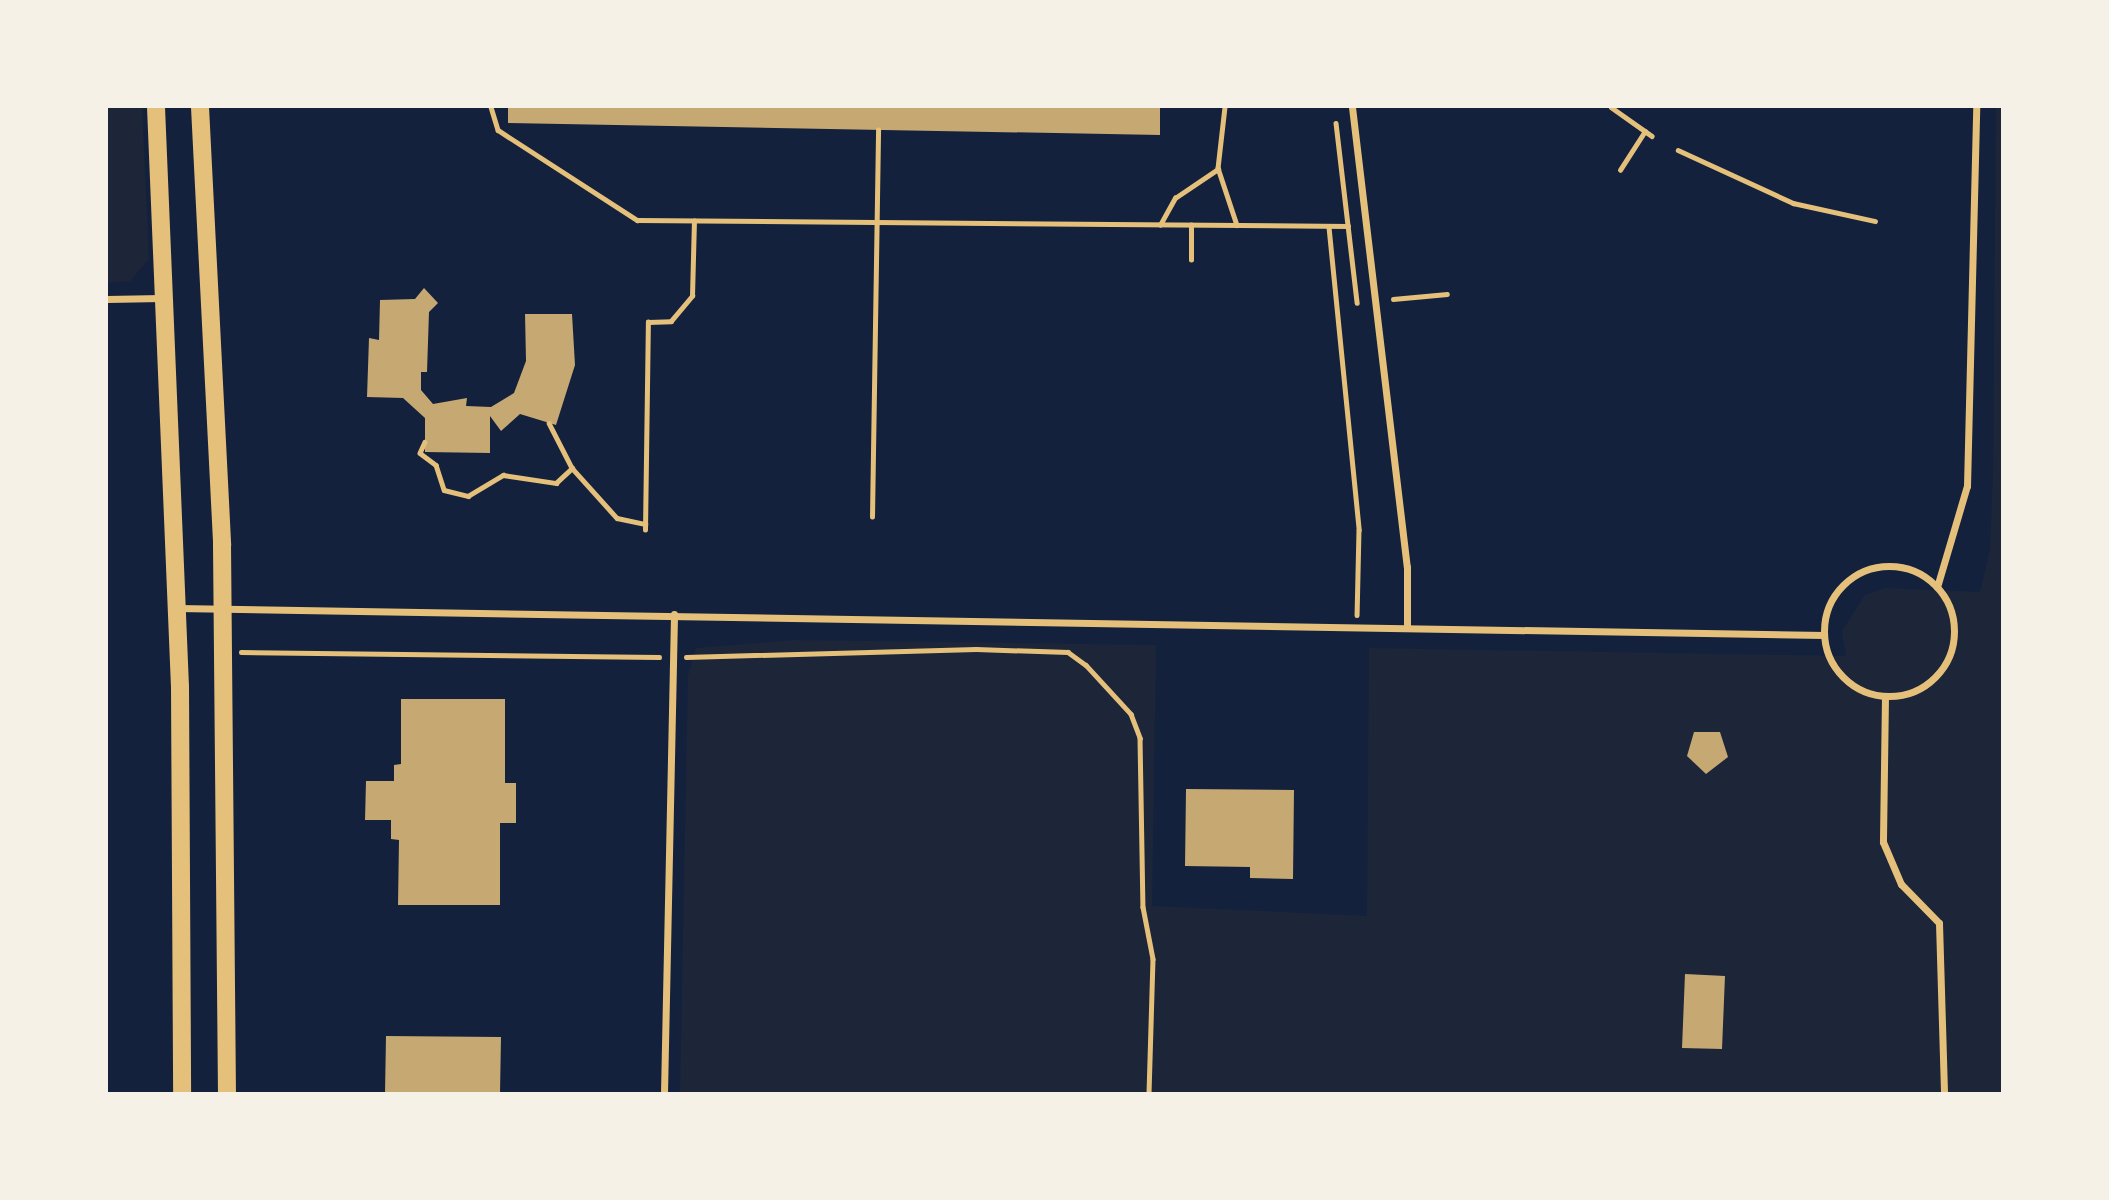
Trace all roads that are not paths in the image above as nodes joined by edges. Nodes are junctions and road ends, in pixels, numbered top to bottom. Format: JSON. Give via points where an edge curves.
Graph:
{"nodes":[{"id":1,"x":156,"y":107,"type":"edge"},
{"id":2,"x":200,"y":107,"type":"edge"},
{"id":3,"x":1352,"y":107,"type":"edge"},
{"id":4,"x":1976,"y":107,"type":"edge"},
{"id":5,"x":166,"y":297,"type":"junction"},
{"id":6,"x":107,"y":299,"type":"edge"},
{"id":7,"x":1937,"y":587,"type":"junction"},
{"id":8,"x":222,"y":607,"type":"junction"},
{"id":9,"x":177,"y":608,"type":"junction"},
{"id":10,"x":674,"y":614,"type":"junction"},
{"id":11,"x":1407,"y":628,"type":"junction"},
{"id":12,"x":1824,"y":635,"type":"junction"},
{"id":13,"x":1885,"y":696,"type":"junction"},
{"id":14,"x":182,"y":1093,"type":"edge"},
{"id":15,"x":227,"y":1093,"type":"edge"},
{"id":16,"x":664,"y":1093,"type":"edge"},
{"id":17,"x":1944,"y":1093,"type":"edge"}],
"edges":[{"from":1,"to":5,"type":"main road"},
{"from":2,"to":8,"type":"main road"},
{"from":3,"to":11,"type":"street","via":[[1407,567]]},
{"from":4,"to":7,"type":"street","via":[[1967,486]]},
{"from":5,"to":6,"type":"street"},
{"from":5,"to":9,"type":"main road"},
{"from":7,"to":12,"type":"street","via":[[1898,566],[1854,576],[1832,602]]},
{"from":7,"to":13,"type":"street","via":[[1953,622],[1948,659],[1922,687]]},
{"from":8,"to":9,"type":"street"},
{"from":8,"to":10,"type":"street"},
{"from":8,"to":15,"type":"main road"},
{"from":9,"to":14,"type":"main road"},
{"from":10,"to":11,"type":"street"},
{"from":10,"to":16,"type":"street"},
{"from":11,"to":12,"type":"street"},
{"from":12,"to":13,"type":"street","via":[[1828,653],[1850,683]]},
{"from":13,"to":17,"type":"street","via":[[1883,842],[1901,884],[1939,923]]}]}
